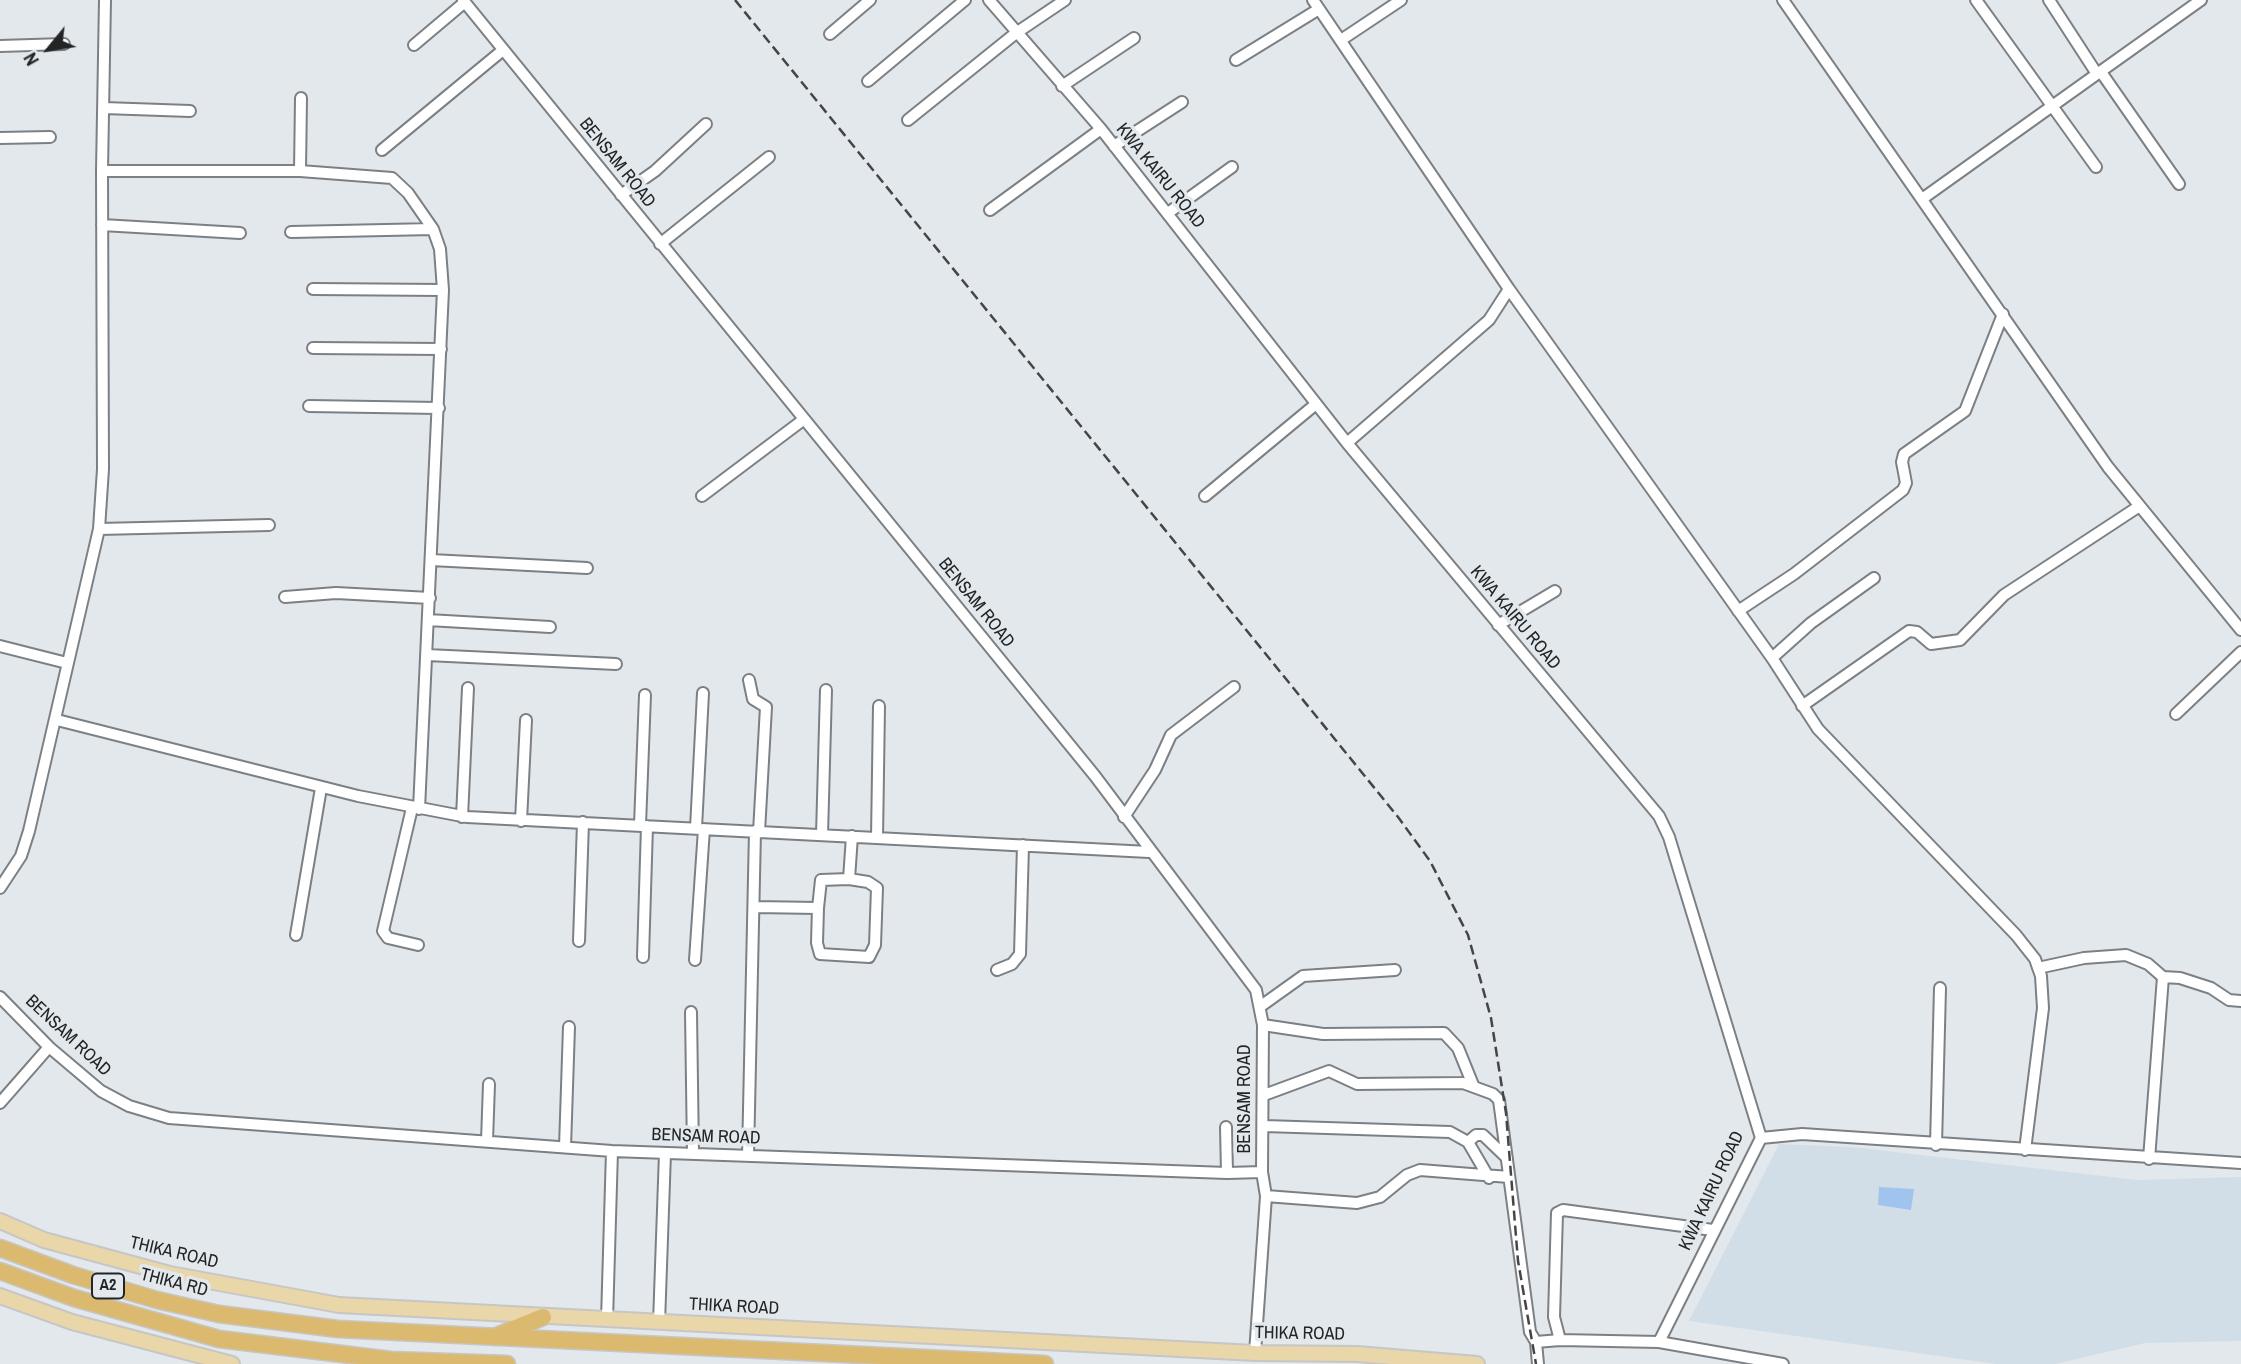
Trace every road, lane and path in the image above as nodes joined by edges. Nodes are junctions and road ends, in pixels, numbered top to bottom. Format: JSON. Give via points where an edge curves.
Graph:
{"nodes":[{"id":1,"x":105,"y":0,"type":"edge"},
{"id":2,"x":870,"y":0,"type":"edge"},
{"id":3,"x":964,"y":0,"type":"edge"},
{"id":4,"x":989,"y":0,"type":"edge"},
{"id":5,"x":1065,"y":0,"type":"edge"},
{"id":6,"x":1401,"y":0,"type":"edge"},
{"id":7,"x":1783,"y":0,"type":"edge"},
{"id":8,"x":1976,"y":0,"type":"edge"},
{"id":9,"x":2049,"y":0,"type":"edge"},
{"id":10,"x":2201,"y":0,"type":"edge"},
{"id":11,"x":464,"y":1,"type":"edge"},
{"id":12,"x":1316,"y":5,"type":"edge"},
{"id":13,"x":1016,"y":33,"type":"junction"},
{"id":14,"x":830,"y":34,"type":"dead end"},
{"id":15,"x":1134,"y":38,"type":"dead end"},
{"id":16,"x":1341,"y":40,"type":"junction"},
{"id":17,"x":64,"y":44,"type":"dead end"},
{"id":18,"x":0,"y":46,"type":"edge"},
{"id":19,"x":414,"y":46,"type":"dead end"},
{"id":20,"x":503,"y":50,"type":"junction"},
{"id":21,"x":1237,"y":60,"type":"dead end"},
{"id":22,"x":2099,"y":73,"type":"junction"},
{"id":23,"x":868,"y":81,"type":"dead end"},
{"id":24,"x":1062,"y":86,"type":"junction"},
{"id":25,"x":301,"y":98,"type":"dead end"},
{"id":26,"x":1182,"y":102,"type":"dead end"},
{"id":27,"x":2053,"y":105,"type":"junction"},
{"id":28,"x":104,"y":108,"type":"junction"},
{"id":29,"x":190,"y":111,"type":"dead end"},
{"id":30,"x":908,"y":120,"type":"dead end"},
{"id":31,"x":706,"y":124,"type":"dead end"},
{"id":32,"x":1101,"y":129,"type":"junction"},
{"id":33,"x":50,"y":137,"type":"dead end"},
{"id":34,"x":0,"y":138,"type":"edge"},
{"id":35,"x":1114,"y":146,"type":"junction"},
{"id":36,"x":382,"y":150,"type":"dead end"},
{"id":37,"x":769,"y":157,"type":"dead end"},
{"id":38,"x":1232,"y":167,"type":"dead end"},
{"id":39,"x":2096,"y":167,"type":"dead end"},
{"id":40,"x":102,"y":171,"type":"junction"},
{"id":41,"x":300,"y":172,"type":"junction"},
{"id":42,"x":2179,"y":184,"type":"dead end"},
{"id":43,"x":621,"y":195,"type":"junction"},
{"id":44,"x":1922,"y":198,"type":"junction"},
{"id":45,"x":990,"y":210,"type":"dead end"},
{"id":46,"x":1168,"y":213,"type":"junction"},
{"id":47,"x":102,"y":225,"type":"junction"},
{"id":48,"x":433,"y":229,"type":"junction"},
{"id":49,"x":290,"y":232,"type":"dead end"},
{"id":50,"x":240,"y":233,"type":"dead end"},
{"id":51,"x":660,"y":244,"type":"junction"},
{"id":52,"x":313,"y":289,"type":"dead end"},
{"id":53,"x":1509,"y":289,"type":"junction"},
{"id":54,"x":443,"y":290,"type":"junction"},
{"id":55,"x":2003,"y":314,"type":"junction"},
{"id":56,"x":313,"y":348,"type":"dead end"},
{"id":57,"x":440,"y":349,"type":"junction"},
{"id":58,"x":1316,"y":404,"type":"junction"},
{"id":59,"x":309,"y":407,"type":"dead end"},
{"id":60,"x":439,"y":408,"type":"junction"},
{"id":61,"x":803,"y":420,"type":"junction"},
{"id":62,"x":1347,"y":443,"type":"junction"},
{"id":63,"x":702,"y":496,"type":"dead end"},
{"id":64,"x":1205,"y":496,"type":"dead end"},
{"id":65,"x":2138,"y":507,"type":"junction"},
{"id":66,"x":269,"y":525,"type":"dead end"},
{"id":67,"x":99,"y":528,"type":"junction"},
{"id":68,"x":431,"y":560,"type":"junction"},
{"id":69,"x":587,"y":568,"type":"dead end"},
{"id":70,"x":1874,"y":578,"type":"dead end"},
{"id":71,"x":1555,"y":591,"type":"dead end"},
{"id":72,"x":285,"y":597,"type":"dead end"},
{"id":73,"x":429,"y":598,"type":"junction"},
{"id":74,"x":1738,"y":611,"type":"junction"},
{"id":75,"x":428,"y":621,"type":"junction"},
{"id":76,"x":1498,"y":625,"type":"junction"},
{"id":77,"x":550,"y":626,"type":"dead end"},
{"id":78,"x":2241,"y":631,"type":"edge"},
{"id":79,"x":0,"y":646,"type":"edge"},
{"id":80,"x":2241,"y":652,"type":"edge"},
{"id":81,"x":427,"y":655,"type":"junction"},
{"id":82,"x":1772,"y":658,"type":"junction"},
{"id":83,"x":68,"y":663,"type":"junction"},
{"id":84,"x":616,"y":664,"type":"dead end"},
{"id":85,"x":749,"y":680,"type":"dead end"},
{"id":86,"x":1234,"y":687,"type":"dead end"},
{"id":87,"x":468,"y":688,"type":"dead end"},
{"id":88,"x":826,"y":690,"type":"dead end"},
{"id":89,"x":703,"y":693,"type":"dead end"},
{"id":90,"x":645,"y":695,"type":"dead end"},
{"id":91,"x":879,"y":706,"type":"dead end"},
{"id":92,"x":1802,"y":706,"type":"junction"},
{"id":93,"x":2176,"y":714,"type":"dead end"},
{"id":94,"x":57,"y":720,"type":"junction"},
{"id":95,"x":526,"y":720,"type":"dead end"},
{"id":96,"x":321,"y":788,"type":"junction"},
{"id":97,"x":416,"y":809,"type":"junction"},
{"id":98,"x":462,"y":817,"type":"junction"},
{"id":99,"x":1124,"y":817,"type":"junction"},
{"id":100,"x":521,"y":821,"type":"junction"},
{"id":101,"x":583,"y":822,"type":"junction"},
{"id":102,"x":644,"y":826,"type":"junction"},
{"id":103,"x":700,"y":828,"type":"junction"},
{"id":104,"x":757,"y":832,"type":"junction"},
{"id":105,"x":821,"y":835,"type":"junction"},
{"id":106,"x":852,"y":836,"type":"junction"},
{"id":107,"x":877,"y":838,"type":"junction"},
{"id":108,"x":1023,"y":845,"type":"junction"},
{"id":109,"x":1149,"y":852,"type":"junction"},
{"id":110,"x":849,"y":879,"type":"junction"},
{"id":111,"x":0,"y":888,"type":"edge"},
{"id":112,"x":755,"y":907,"type":"junction"},
{"id":113,"x":818,"y":908,"type":"junction"},
{"id":114,"x":296,"y":935,"type":"dead end"},
{"id":115,"x":579,"y":941,"type":"dead end"},
{"id":116,"x":418,"y":946,"type":"dead end"},
{"id":117,"x":643,"y":957,"type":"dead end"},
{"id":118,"x":695,"y":960,"type":"dead end"},
{"id":119,"x":2038,"y":968,"type":"junction"},
{"id":120,"x":997,"y":970,"type":"dead end"},
{"id":121,"x":1395,"y":970,"type":"dead end"},
{"id":122,"x":2163,"y":977,"type":"junction"},
{"id":123,"x":1940,"y":988,"type":"dead end"},
{"id":124,"x":0,"y":997,"type":"edge"},
{"id":125,"x":2241,"y":1001,"type":"edge"},
{"id":126,"x":1261,"y":1006,"type":"junction"},
{"id":127,"x":691,"y":1012,"type":"dead end"},
{"id":128,"x":1263,"y":1025,"type":"junction"},
{"id":129,"x":569,"y":1027,"type":"dead end"},
{"id":130,"x":50,"y":1047,"type":"junction"},
{"id":131,"x":489,"y":1084,"type":"dead end"},
{"id":132,"x":1473,"y":1085,"type":"junction"},
{"id":133,"x":1264,"y":1095,"type":"junction"},
{"id":134,"x":0,"y":1103,"type":"edge"},
{"id":135,"x":1226,"y":1126,"type":"dead end"},
{"id":136,"x":1265,"y":1126,"type":"junction"},
{"id":137,"x":1761,"y":1138,"type":"junction"},
{"id":138,"x":487,"y":1141,"type":"junction"},
{"id":139,"x":1468,"y":1142,"type":"junction"},
{"id":140,"x":1936,"y":1145,"type":"junction"},
{"id":141,"x":565,"y":1147,"type":"junction"},
{"id":142,"x":2025,"y":1150,"type":"junction"},
{"id":143,"x":612,"y":1151,"type":"junction"},
{"id":144,"x":665,"y":1153,"type":"junction"},
{"id":145,"x":693,"y":1154,"type":"junction"},
{"id":146,"x":748,"y":1156,"type":"junction"},
{"id":147,"x":1507,"y":1158,"type":"junction"},
{"id":148,"x":2149,"y":1159,"type":"junction"},
{"id":149,"x":2241,"y":1163,"type":"edge"},
{"id":150,"x":1262,"y":1172,"type":"junction"},
{"id":151,"x":1227,"y":1173,"type":"junction"},
{"id":152,"x":1509,"y":1177,"type":"junction"},
{"id":153,"x":1489,"y":1178,"type":"junction"},
{"id":154,"x":1266,"y":1196,"type":"junction"},
{"id":155,"x":0,"y":1221,"type":"edge"},
{"id":156,"x":1713,"y":1230,"type":"junction"},
{"id":157,"x":0,"y":1248,"type":"edge"},
{"id":158,"x":0,"y":1271,"type":"edge"},
{"id":159,"x":0,"y":1296,"type":"edge"},
{"id":160,"x":543,"y":1317,"type":"junction"},
{"id":161,"x":607,"y":1320,"type":"junction"},
{"id":162,"x":659,"y":1323,"type":"junction"},
{"id":163,"x":488,"y":1339,"type":"junction"},
{"id":164,"x":1560,"y":1340,"type":"junction"},
{"id":165,"x":1536,"y":1342,"type":"junction"},
{"id":166,"x":1659,"y":1342,"type":"junction"},
{"id":167,"x":1255,"y":1353,"type":"junction"},
{"id":168,"x":232,"y":1364,"type":"edge"},
{"id":169,"x":504,"y":1364,"type":"edge"},
{"id":170,"x":1045,"y":1364,"type":"edge"},
{"id":171,"x":1477,"y":1364,"type":"edge"},
{"id":172,"x":1538,"y":1364,"type":"edge"},
{"id":173,"x":1783,"y":1364,"type":"edge"}],
"edges":[{"from":1,"to":28,"type":"street"},
{"from":2,"to":14,"type":"street"},
{"from":3,"to":23,"type":"street"},
{"from":4,"to":13,"type":"street","name":"KWA KAIRU ROAD"},
{"from":5,"to":13,"type":"street"},
{"from":6,"to":16,"type":"street"},
{"from":7,"to":44,"type":"street"},
{"from":8,"to":27,"type":"street"},
{"from":9,"to":22,"type":"street"},
{"from":10,"to":22,"type":"street"},
{"from":11,"to":19,"type":"street"},
{"from":11,"to":20,"type":"street","name":"BENSAM ROAD"},
{"from":12,"to":16,"type":"street"},
{"from":12,"to":21,"type":"street"},
{"from":13,"to":24,"type":"street","name":"KWA KAIRU ROAD"},
{"from":13,"to":30,"type":"street"},
{"from":15,"to":24,"type":"street"},
{"from":16,"to":53,"type":"street"},
{"from":17,"to":18,"type":"street"},
{"from":20,"to":36,"type":"street"},
{"from":20,"to":43,"type":"street","name":"BENSAM ROAD"},
{"from":22,"to":27,"type":"street"},
{"from":22,"to":42,"type":"street"},
{"from":24,"to":32,"type":"street","name":"KWA KAIRU ROAD"},
{"from":25,"to":41,"type":"street"},
{"from":26,"to":35,"type":"street"},
{"from":27,"to":39,"type":"street"},
{"from":27,"to":44,"type":"street"},
{"from":28,"to":29,"type":"street"},
{"from":28,"to":40,"type":"street"},
{"from":31,"to":43,"type":"street"},
{"from":32,"to":35,"type":"street","name":"KWA KAIRU ROAD"},
{"from":32,"to":45,"type":"street"},
{"from":33,"to":34,"type":"street"},
{"from":35,"to":46,"type":"street","name":"KWA KAIRU ROAD"},
{"from":37,"to":51,"type":"street"},
{"from":38,"to":46,"type":"street"},
{"from":40,"to":41,"type":"street"},
{"from":40,"to":47,"type":"street"},
{"from":41,"to":48,"type":"street","via":[[392,178]]},
{"from":43,"to":51,"type":"street","name":"BENSAM ROAD"},
{"from":44,"to":55,"type":"street"},
{"from":46,"to":58,"type":"street","name":"KWA KAIRU ROAD"},
{"from":47,"to":50,"type":"street"},
{"from":47,"to":67,"type":"street","via":[[104,459]]},
{"from":48,"to":49,"type":"street"},
{"from":48,"to":54,"type":"street","via":[[440,249]]},
{"from":51,"to":61,"type":"street","name":"BENSAM ROAD"},
{"from":52,"to":54,"type":"street"},
{"from":53,"to":62,"type":"street","via":[[1489,320]]},
{"from":53,"to":74,"type":"street"},
{"from":54,"to":57,"type":"street"},
{"from":55,"to":65,"type":"street"},
{"from":55,"to":74,"type":"street","via":[[1965,411],[1904,454],[1903,490],[1794,575]]},
{"from":56,"to":57,"type":"street"},
{"from":57,"to":60,"type":"street"},
{"from":58,"to":62,"type":"street","name":"KWA KAIRU ROAD"},
{"from":58,"to":64,"type":"street"},
{"from":59,"to":60,"type":"street"},
{"from":60,"to":68,"type":"street"},
{"from":61,"to":63,"type":"street"},
{"from":61,"to":99,"type":"street","name":"BENSAM ROAD"},
{"from":62,"to":76,"type":"street","name":"KWA KAIRU ROAD"},
{"from":65,"to":78,"type":"street"},
{"from":65,"to":92,"type":"street","via":[[2004,594],[1960,640],[1931,644],[1909,631]]},
{"from":66,"to":67,"type":"street"},
{"from":67,"to":83,"type":"street"},
{"from":68,"to":69,"type":"street"},
{"from":68,"to":73,"type":"street"},
{"from":70,"to":82,"type":"street"},
{"from":71,"to":76,"type":"street"},
{"from":72,"to":73,"type":"street","via":[[337,593]]},
{"from":73,"to":75,"type":"street"},
{"from":74,"to":82,"type":"street"},
{"from":75,"to":77,"type":"street"},
{"from":75,"to":81,"type":"street"},
{"from":76,"to":137,"type":"street","name":"KWA KAIRU ROAD","via":[[1660,816]]},
{"from":79,"to":83,"type":"street"},
{"from":80,"to":93,"type":"street"},
{"from":81,"to":84,"type":"street"},
{"from":81,"to":97,"type":"street"},
{"from":82,"to":92,"type":"street"},
{"from":83,"to":94,"type":"street"},
{"from":85,"to":104,"type":"street","via":[[753,699],[766,707]]},
{"from":86,"to":99,"type":"street","via":[[1171,735],[1155,770]]},
{"from":87,"to":98,"type":"street"},
{"from":88,"to":105,"type":"street"},
{"from":89,"to":103,"type":"street"},
{"from":90,"to":102,"type":"street"},
{"from":91,"to":107,"type":"street"},
{"from":92,"to":119,"type":"street","via":[[1833,747],[2016,935]]},
{"from":94,"to":96,"type":"street"},
{"from":94,"to":111,"type":"street","via":[[21,856]]},
{"from":95,"to":100,"type":"street"},
{"from":96,"to":97,"type":"street"},
{"from":96,"to":114,"type":"street"},
{"from":97,"to":98,"type":"street"},
{"from":97,"to":116,"type":"street","via":[[383,932],[388,938]]},
{"from":98,"to":100,"type":"street"},
{"from":99,"to":109,"type":"street","name":"BENSAM ROAD"},
{"from":100,"to":101,"type":"street"},
{"from":101,"to":102,"type":"street"},
{"from":101,"to":115,"type":"street"},
{"from":102,"to":103,"type":"street"},
{"from":102,"to":117,"type":"street"},
{"from":103,"to":104,"type":"street"},
{"from":103,"to":118,"type":"street"},
{"from":104,"to":105,"type":"street"},
{"from":104,"to":112,"type":"street"},
{"from":105,"to":106,"type":"street"},
{"from":106,"to":107,"type":"street"},
{"from":106,"to":110,"type":"street"},
{"from":107,"to":108,"type":"street"},
{"from":108,"to":109,"type":"street"},
{"from":108,"to":120,"type":"street","via":[[1020,954],[1012,964]]},
{"from":109,"to":126,"type":"street","name":"BENSAM ROAD","via":[[1255,990]]},
{"from":110,"to":113,"type":"street","via":[[821,880]]},
{"from":110,"to":113,"type":"street","via":[[877,888],[873,954],[820,954]]},
{"from":112,"to":113,"type":"street"},
{"from":112,"to":146,"type":"street"},
{"from":119,"to":122,"type":"street","via":[[2126,955],[2148,964]]},
{"from":119,"to":142,"type":"street","via":[[2043,1008]]},
{"from":121,"to":126,"type":"street","via":[[1303,976]]},
{"from":122,"to":125,"type":"street","via":[[2180,978]]},
{"from":122,"to":148,"type":"street"},
{"from":123,"to":140,"type":"street"},
{"from":124,"to":130,"type":"street","name":"BENSAM ROAD"},
{"from":126,"to":128,"type":"street","name":"BENSAM ROAD"},
{"from":127,"to":145,"type":"street"},
{"from":128,"to":132,"type":"street","via":[[1323,1034],[1444,1033],[1458,1048]]},
{"from":128,"to":133,"type":"street","name":"BENSAM ROAD"},
{"from":129,"to":141,"type":"street"},
{"from":130,"to":134,"type":"street"},
{"from":130,"to":138,"type":"street","name":"BENSAM ROAD","via":[[101,1091],[129,1106],[169,1118]]},
{"from":131,"to":138,"type":"street"},
{"from":132,"to":133,"type":"street","via":[[1357,1084],[1329,1072]]},
{"from":132,"to":147,"type":"street","via":[[1499,1100]]},
{"from":133,"to":136,"type":"street","name":"BENSAM ROAD"},
{"from":135,"to":151,"type":"street"},
{"from":136,"to":139,"type":"street","via":[[1450,1132]]},
{"from":136,"to":150,"type":"street","name":"BENSAM ROAD"},
{"from":137,"to":140,"type":"street","via":[[1802,1135]]},
{"from":137,"to":156,"type":"street","name":"KWA KAIRU ROAD"},
{"from":138,"to":141,"type":"street","name":"BENSAM ROAD"},
{"from":139,"to":147,"type":"street","via":[[1483,1135]]},
{"from":139,"to":153,"type":"street"},
{"from":140,"to":142,"type":"street"},
{"from":141,"to":143,"type":"street","name":"BENSAM ROAD"},
{"from":142,"to":148,"type":"street"},
{"from":143,"to":144,"type":"street","name":"BENSAM ROAD"},
{"from":143,"to":161,"type":"street"},
{"from":144,"to":145,"type":"street","name":"BENSAM ROAD"},
{"from":144,"to":162,"type":"street"},
{"from":145,"to":146,"type":"street","name":"BENSAM ROAD"},
{"from":146,"to":151,"type":"street","name":"BENSAM ROAD"},
{"from":147,"to":152,"type":"street"},
{"from":148,"to":149,"type":"street"},
{"from":150,"to":151,"type":"street","name":"BENSAM ROAD"},
{"from":150,"to":154,"type":"street"},
{"from":152,"to":153,"type":"street"},
{"from":152,"to":165,"type":"street","via":[[1530,1332]]},
{"from":153,"to":154,"type":"street","via":[[1420,1170],[1380,1197],[1357,1203]]},
{"from":154,"to":167,"type":"street"},
{"from":155,"to":160,"type":"main road","name":"THIKA ROAD","via":[[44,1240],[170,1274],[327,1303]]},
{"from":156,"to":164,"type":"street","via":[[1563,1210],[1557,1213],[1554,1317]]},
{"from":156,"to":166,"type":"street","name":"KWA KAIRU ROAD"},
{"from":157,"to":163,"type":"highway","name":"THIKA RD","number":"A2","via":[[85,1279],[219,1314],[360,1331]]},
{"from":158,"to":169,"type":"highway","number":"A2","via":[[97,1305],[219,1339],[391,1360]]},
{"from":159,"to":168,"type":"main road","via":[[72,1322]]},
{"from":160,"to":161,"type":"main road","name":"THIKA ROAD"},
{"from":160,"to":163,"type":"highway"},
{"from":161,"to":162,"type":"main road","name":"THIKA ROAD"},
{"from":162,"to":167,"type":"main road","name":"THIKA ROAD"},
{"from":163,"to":170,"type":"highway","number":"A2"},
{"from":164,"to":165,"type":"street"},
{"from":164,"to":166,"type":"street"},
{"from":165,"to":172,"type":"street"},
{"from":166,"to":173,"type":"street"},
{"from":167,"to":171,"type":"main road","name":"THIKA ROAD","via":[[1357,1354]]}]}
